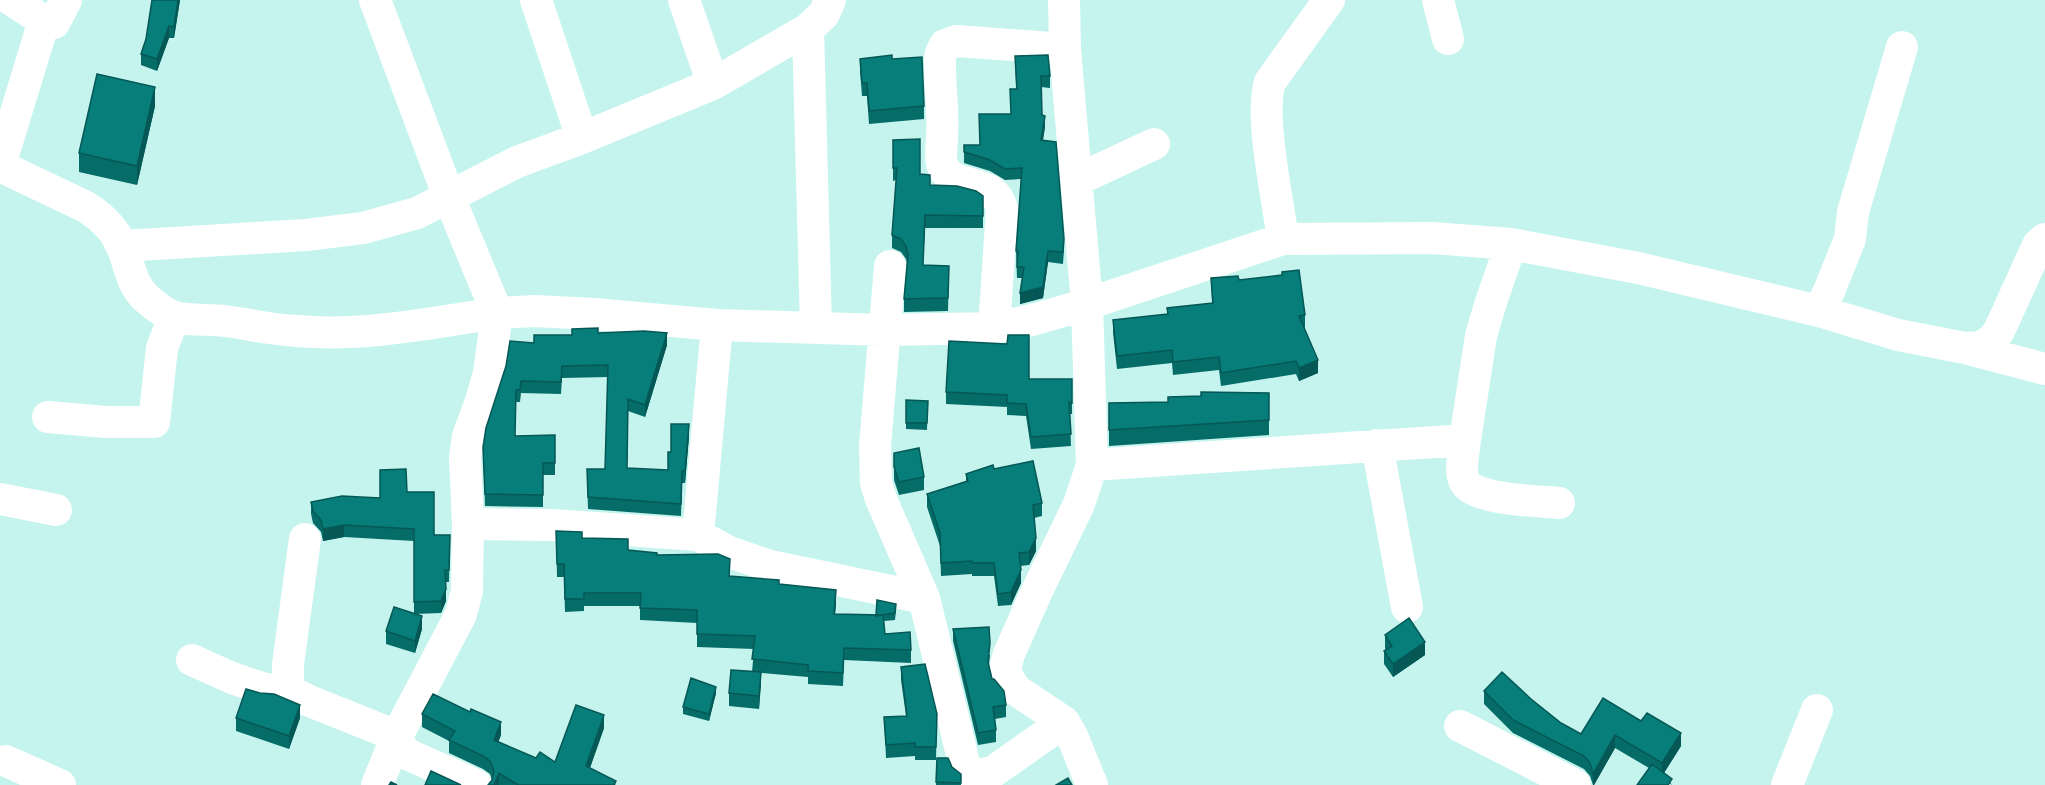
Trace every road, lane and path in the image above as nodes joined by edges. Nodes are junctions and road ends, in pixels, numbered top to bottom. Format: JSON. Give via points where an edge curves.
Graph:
{"nodes":[{"id":1,"x":12,"y":0,"type":"edge"},
{"id":2,"x":66,"y":0,"type":"edge"},
{"id":3,"x":375,"y":0,"type":"edge"},
{"id":4,"x":536,"y":0,"type":"edge"},
{"id":5,"x":684,"y":0,"type":"edge"},
{"id":6,"x":830,"y":0,"type":"edge"},
{"id":7,"x":1064,"y":0,"type":"edge"},
{"id":8,"x":1329,"y":0,"type":"edge"},
{"id":9,"x":1438,"y":0,"type":"edge"},
{"id":10,"x":44,"y":21,"type":"junction"},
{"id":11,"x":808,"y":29,"type":"junction"},
{"id":12,"x":1448,"y":39,"type":"dead end"},
{"id":13,"x":1902,"y":47,"type":"dead end"},
{"id":14,"x":1065,"y":49,"type":"junction"},
{"id":15,"x":713,"y":84,"type":"junction"},
{"id":16,"x":582,"y":138,"type":"junction"},
{"id":17,"x":1154,"y":144,"type":"dead end"},
{"id":18,"x":0,"y":165,"type":"edge"},
{"id":19,"x":1077,"y":180,"type":"junction"},
{"id":20,"x":449,"y":197,"type":"junction"},
{"id":21,"x":1283,"y":239,"type":"junction"},
{"id":22,"x":2045,"y":239,"type":"edge"},
{"id":23,"x":1511,"y":244,"type":"junction"},
{"id":24,"x":122,"y":246,"type":"junction"},
{"id":25,"x":890,"y":266,"type":"dead end"},
{"id":26,"x":1088,"y":304,"type":"junction"},
{"id":27,"x":1819,"y":311,"type":"junction"},
{"id":28,"x":496,"y":313,"type":"junction"},
{"id":29,"x":174,"y":317,"type":"junction"},
{"id":30,"x":717,"y":325,"type":"junction"},
{"id":31,"x":816,"y":327,"type":"junction"},
{"id":32,"x":994,"y":328,"type":"junction"},
{"id":33,"x":885,"y":330,"type":"junction"},
{"id":34,"x":1965,"y":348,"type":"junction"},
{"id":35,"x":2045,"y":369,"type":"edge"},
{"id":36,"x":48,"y":417,"type":"dead end"},
{"id":37,"x":1465,"y":440,"type":"junction"},
{"id":38,"x":1377,"y":445,"type":"junction"},
{"id":39,"x":1092,"y":465,"type":"junction"},
{"id":40,"x":0,"y":500,"type":"edge"},
{"id":41,"x":1559,"y":503,"type":"dead end"},
{"id":42,"x":56,"y":510,"type":"dead end"},
{"id":43,"x":468,"y":524,"type":"junction"},
{"id":44,"x":698,"y":535,"type":"junction"},
{"id":45,"x":305,"y":539,"type":"dead end"},
{"id":46,"x":924,"y":598,"type":"junction"},
{"id":47,"x":1407,"y":607,"type":"dead end"},
{"id":48,"x":192,"y":660,"type":"dead end"},
{"id":49,"x":288,"y":690,"type":"junction"},
{"id":50,"x":1817,"y":711,"type":"dead end"},
{"id":51,"x":1064,"y":722,"type":"junction"},
{"id":52,"x":1460,"y":726,"type":"dead end"},
{"id":53,"x":397,"y":736,"type":"junction"},
{"id":54,"x":6,"y":761,"type":"dead end"},
{"id":55,"x":60,"y":785,"type":"edge"},
{"id":56,"x":377,"y":785,"type":"edge"},
{"id":57,"x":476,"y":785,"type":"edge"},
{"id":58,"x":1092,"y":785,"type":"edge"},
{"id":59,"x":1575,"y":785,"type":"edge"},
{"id":60,"x":1787,"y":785,"type":"edge"}],
"edges":[{"from":1,"to":10,"type":"street"},
{"from":2,"to":10,"type":"street","via":[[54,23]]},
{"from":3,"to":20,"type":"street"},
{"from":4,"to":16,"type":"street"},
{"from":5,"to":15,"type":"street"},
{"from":6,"to":11,"type":"street","via":[[824,14]]},
{"from":7,"to":14,"type":"street"},
{"from":8,"to":21,"type":"street","via":[[1267,91],[1268,134]]},
{"from":9,"to":12,"type":"street"},
{"from":10,"to":18,"type":"street"},
{"from":11,"to":15,"type":"street"},
{"from":11,"to":31,"type":"street"},
{"from":13,"to":27,"type":"street","via":[[1853,212],[1850,239]]},
{"from":14,"to":19,"type":"street"},
{"from":14,"to":32,"type":"street","via":[[956,41],[945,45],[940,55],[944,170],[952,177],[991,191],[999,198],[1002,209]]},
{"from":15,"to":16,"type":"street"},
{"from":16,"to":20,"type":"street","via":[[517,162]]},
{"from":17,"to":19,"type":"street"},
{"from":18,"to":24,"type":"street","via":[[86,207],[110,226]]},
{"from":19,"to":26,"type":"street"},
{"from":20,"to":24,"type":"street","via":[[417,213],[363,228]]},
{"from":20,"to":28,"type":"street"},
{"from":21,"to":23,"type":"street","via":[[1422,238]]},
{"from":21,"to":26,"type":"street"},
{"from":22,"to":34,"type":"street","via":[[2038,244],[1999,331],[1981,347]]},
{"from":23,"to":27,"type":"street","via":[[1638,268]]},
{"from":23,"to":37,"type":"street","via":[[1481,336]]},
{"from":24,"to":29,"type":"street","via":[[137,286],[147,299]]},
{"from":25,"to":33,"type":"street"},
{"from":26,"to":32,"type":"street"},
{"from":26,"to":39,"type":"street"},
{"from":27,"to":34,"type":"street"},
{"from":28,"to":29,"type":"street","via":[[393,329],[325,332]]},
{"from":28,"to":30,"type":"street","via":[[594,314]]},
{"from":28,"to":43,"type":"street","via":[[489,373],[466,447]]},
{"from":29,"to":36,"type":"street","via":[[162,348],[154,422]]},
{"from":30,"to":31,"type":"street"},
{"from":30,"to":44,"type":"street"},
{"from":31,"to":33,"type":"street"},
{"from":32,"to":33,"type":"street"},
{"from":33,"to":46,"type":"street","via":[[875,446],[876,483]]},
{"from":34,"to":35,"type":"street"},
{"from":37,"to":38,"type":"street"},
{"from":37,"to":41,"type":"street","via":[[1463,472],[1469,487],[1489,495]]},
{"from":38,"to":39,"type":"street"},
{"from":38,"to":47,"type":"street"},
{"from":39,"to":51,"type":"street","via":[[1079,504],[1005,668],[1016,690]]},
{"from":40,"to":42,"type":"street"},
{"from":43,"to":44,"type":"street","via":[[552,525]]},
{"from":43,"to":53,"type":"street","via":[[467,591],[461,614]]},
{"from":44,"to":46,"type":"street","via":[[729,552],[770,566]]},
{"from":45,"to":49,"type":"street"},
{"from":46,"to":51,"type":"street","via":[[968,771],[980,775],[994,771]]},
{"from":48,"to":49,"type":"street","via":[[265,689]]},
{"from":49,"to":53,"type":"street"},
{"from":50,"to":60,"type":"street"},
{"from":51,"to":58,"type":"street"},
{"from":52,"to":59,"type":"street"},
{"from":53,"to":56,"type":"street"},
{"from":53,"to":57,"type":"street","via":[[407,754]]},
{"from":54,"to":55,"type":"street"}]}
